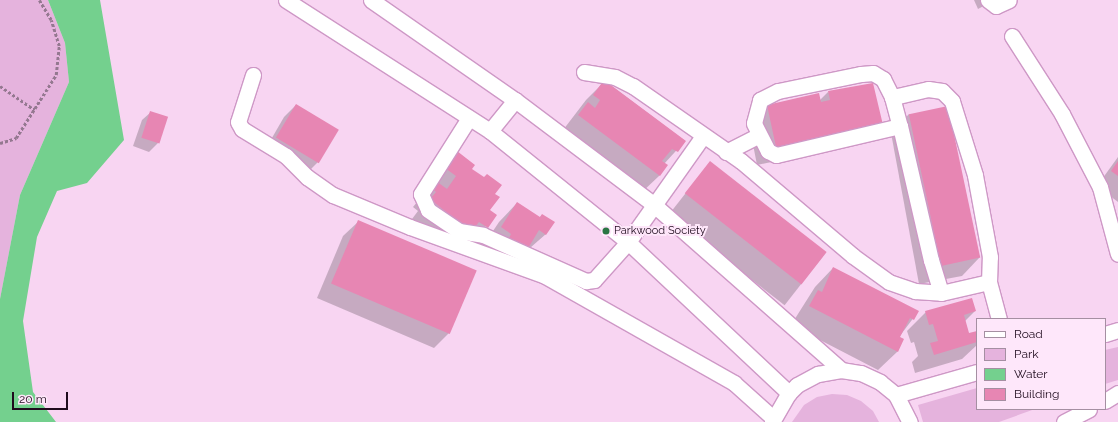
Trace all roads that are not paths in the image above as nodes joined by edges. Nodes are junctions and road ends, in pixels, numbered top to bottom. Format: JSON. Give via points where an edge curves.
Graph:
{"nodes":[{"id":1,"x":286,"y":0,"type":"edge"},
{"id":2,"x":371,"y":0,"type":"edge"},
{"id":3,"x":988,"y":0,"type":"edge"},
{"id":4,"x":1009,"y":0,"type":"edge"},
{"id":5,"x":1012,"y":36,"type":"dead end"},
{"id":6,"x":584,"y":72,"type":"dead end"},
{"id":7,"x":252,"y":75,"type":"dead end"},
{"id":8,"x":892,"y":97,"type":"junction"},
{"id":9,"x":515,"y":100,"type":"junction"},
{"id":10,"x":469,"y":118,"type":"junction"},
{"id":11,"x":900,"y":126,"type":"junction"},
{"id":12,"x":490,"y":131,"type":"junction"},
{"id":13,"x":759,"y":135,"type":"junction"},
{"id":14,"x":703,"y":136,"type":"junction"},
{"id":15,"x":726,"y":152,"type":"junction"},
{"id":16,"x":653,"y":204,"type":"junction"},
{"id":17,"x":628,"y":242,"type":"junction"},
{"id":18,"x":1118,"y":254,"type":"edge"},
{"id":19,"x":989,"y":282,"type":"junction"},
{"id":20,"x":941,"y":293,"type":"junction"},
{"id":21,"x":999,"y":318,"type":"edge"},
{"id":22,"x":1118,"y":330,"type":"edge"},
{"id":23,"x":1106,"y":334,"type":"edge"},
{"id":24,"x":840,"y":370,"type":"junction"},
{"id":25,"x":976,"y":372,"type":"edge"},
{"id":26,"x":789,"y":393,"type":"junction"},
{"id":27,"x":1118,"y":393,"type":"edge"},
{"id":28,"x":896,"y":395,"type":"junction"},
{"id":29,"x":1106,"y":400,"type":"edge"},
{"id":30,"x":1088,"y":410,"type":"edge"},
{"id":31,"x":772,"y":420,"type":"edge"},
{"id":32,"x":910,"y":422,"type":"edge"},
{"id":33,"x":1064,"y":422,"type":"edge"}],
"edges":[{"from":1,"to":10,"type":"street"},
{"from":2,"to":9,"type":"street"},
{"from":3,"to":4,"type":"street","via":[[996,6]]},
{"from":5,"to":18,"type":"street","via":[[1062,114],[1100,187]]},
{"from":6,"to":14,"type":"street","via":[[615,76]]},
{"from":7,"to":31,"type":"street","via":[[238,122],[242,129],[286,156],[307,178],[333,194],[410,227],[545,276],[734,383]]},
{"from":8,"to":11,"type":"street"},
{"from":8,"to":13,"type":"street","via":[[883,79],[873,73],[778,91],[760,100],[754,123]]},
{"from":8,"to":19,"type":"street","via":[[928,89],[942,91],[952,101],[975,175],[990,257]]},
{"from":9,"to":12,"type":"street"},
{"from":9,"to":16,"type":"street"},
{"from":10,"to":12,"type":"street"},
{"from":10,"to":17,"type":"street","via":[[421,194],[428,210],[459,231],[483,235],[586,281],[594,280]]},
{"from":11,"to":13,"type":"street","via":[[776,155],[768,151]]},
{"from":11,"to":20,"type":"street"},
{"from":12,"to":17,"type":"street"},
{"from":13,"to":15,"type":"street"},
{"from":14,"to":15,"type":"street"},
{"from":14,"to":16,"type":"street"},
{"from":15,"to":20,"type":"street","via":[[889,282],[915,291]]},
{"from":16,"to":17,"type":"street"},
{"from":16,"to":24,"type":"street"},
{"from":17,"to":26,"type":"street"},
{"from":19,"to":20,"type":"street"},
{"from":19,"to":21,"type":"street"},
{"from":22,"to":23,"type":"street"},
{"from":24,"to":26,"type":"street","via":[[818,374]]},
{"from":24,"to":28,"type":"street","via":[[861,373],[880,382]]},
{"from":25,"to":28,"type":"street"},
{"from":26,"to":31,"type":"street"},
{"from":27,"to":29,"type":"street"},
{"from":28,"to":32,"type":"street"},
{"from":30,"to":33,"type":"street"}]}
